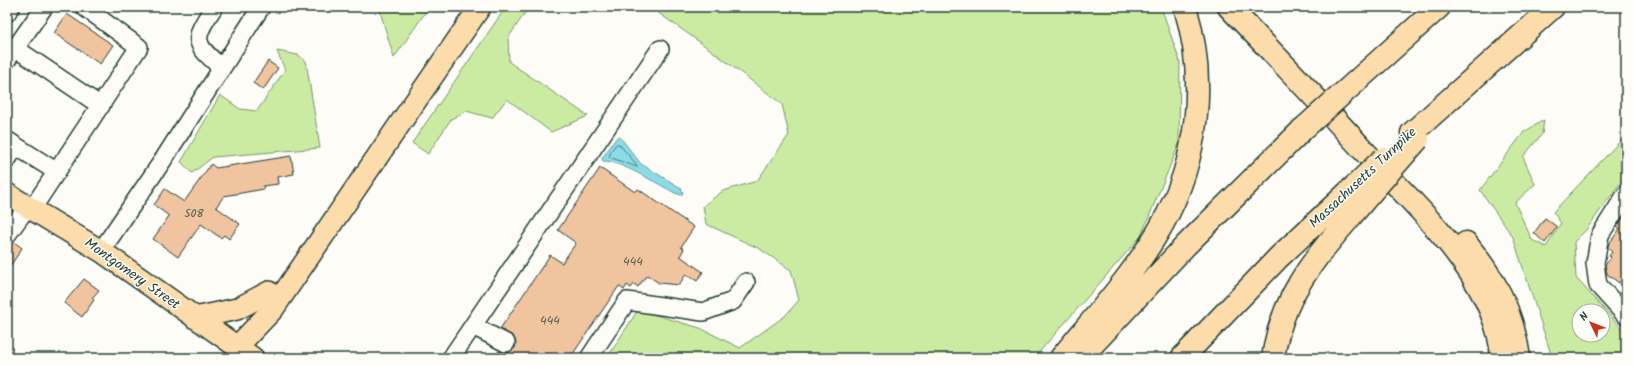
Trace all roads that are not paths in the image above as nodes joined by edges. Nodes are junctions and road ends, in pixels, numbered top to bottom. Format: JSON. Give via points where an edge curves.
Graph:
{"nodes":[{"id":1,"x":11,"y":7,"type":"edge"},
{"id":2,"x":44,"y":7,"type":"edge"},
{"id":3,"x":84,"y":7,"type":"edge"},
{"id":4,"x":214,"y":7,"type":"edge"},
{"id":5,"x":261,"y":7,"type":"edge"},
{"id":6,"x":462,"y":7,"type":"edge"},
{"id":7,"x":480,"y":7,"type":"edge"},
{"id":8,"x":1186,"y":7,"type":"edge"},
{"id":9,"x":1229,"y":7,"type":"edge"},
{"id":10,"x":1249,"y":7,"type":"edge"},
{"id":11,"x":1439,"y":7,"type":"edge"},
{"id":12,"x":1553,"y":7,"type":"edge"},
{"id":13,"x":7,"y":13,"type":"edge"},
{"id":14,"x":660,"y":48,"type":"dead end"},
{"id":15,"x":11,"y":54,"type":"edge"},
{"id":16,"x":222,"y":68,"type":"junction"},
{"id":17,"x":101,"y":106,"type":"junction"},
{"id":18,"x":12,"y":143,"type":"edge"},
{"id":19,"x":7,"y":160,"type":"edge"},
{"id":20,"x":57,"y":172,"type":"junction"},
{"id":21,"x":1361,"y":191,"type":"junction"},
{"id":22,"x":7,"y":194,"type":"edge"},
{"id":23,"x":1626,"y":194,"type":"edge"},
{"id":24,"x":30,"y":208,"type":"junction"},
{"id":25,"x":9,"y":229,"type":"edge"},
{"id":26,"x":101,"y":251,"type":"junction"},
{"id":27,"x":746,"y":282,"type":"dead end"},
{"id":28,"x":269,"y":292,"type":"junction"},
{"id":29,"x":1626,"y":316,"type":"edge"},
{"id":30,"x":195,"y":318,"type":"junction"},
{"id":31,"x":473,"y":326,"type":"junction"},
{"id":32,"x":506,"y":343,"type":"dead end"},
{"id":33,"x":245,"y":352,"type":"edge"},
{"id":34,"x":455,"y":357,"type":"edge"},
{"id":35,"x":589,"y":358,"type":"edge"},
{"id":36,"x":1061,"y":358,"type":"edge"},
{"id":37,"x":1080,"y":358,"type":"edge"},
{"id":38,"x":1182,"y":358,"type":"edge"},
{"id":39,"x":1273,"y":358,"type":"edge"},
{"id":40,"x":1502,"y":358,"type":"edge"},
{"id":41,"x":1519,"y":358,"type":"edge"}],
"edges":[{"from":1,"to":13,"type":"lane"},
{"from":2,"to":15,"type":"lane"},
{"from":3,"to":17,"type":"lane","via":[[140,47]]},
{"from":4,"to":16,"type":"lane","via":[[204,23],[198,40],[202,50]]},
{"from":5,"to":16,"type":"lane"},
{"from":6,"to":28,"type":"main road"},
{"from":7,"to":33,"type":"main road"},
{"from":8,"to":36,"type":"highway","via":[[1192,30],[1198,83],[1195,132],[1181,183],[1162,224],[1135,266]]},
{"from":9,"to":40,"type":"highway","via":[[1427,218],[1468,269],[1487,301],[1498,328]]},
{"from":10,"to":41,"type":"highway","via":[[1451,224],[1488,271],[1506,304]]},
{"from":11,"to":37,"type":"highway","bridge":true,"via":[[1304,129],[1186,245]]},
{"from":12,"to":21,"type":"highway","bridge":true,"via":[[1470,81]]},
{"from":14,"to":31,"type":"lane"},
{"from":15,"to":17,"type":"lane"},
{"from":16,"to":26,"type":"lane"},
{"from":17,"to":20,"type":"lane"},
{"from":18,"to":19,"type":"lane"},
{"from":18,"to":20,"type":"lane"},
{"from":20,"to":24,"type":"lane"},
{"from":21,"to":38,"type":"highway","name":"Massachusetts Turnpike","via":[[1279,257]]},
{"from":21,"to":39,"type":"highway","via":[[1302,277],[1284,312]]},
{"from":22,"to":24,"type":"main road","name":"Montgomery Street"},
{"from":23,"to":29,"type":"lane","via":[[1600,235],[1595,263],[1598,286]]},
{"from":24,"to":25,"type":"lane"},
{"from":24,"to":26,"type":"main road","name":"Montgomery Street"},
{"from":26,"to":30,"type":"main road","name":"Montgomery Street"},
{"from":27,"to":35,"type":"lane","via":[[733,301],[703,312],[626,301]]},
{"from":28,"to":30,"type":"main road","via":[[237,308]]},
{"from":28,"to":33,"type":"main road"},
{"from":30,"to":33,"type":"main road","name":"Montgomery Street"},
{"from":31,"to":32,"type":"lane"},
{"from":31,"to":34,"type":"lane"}]}
